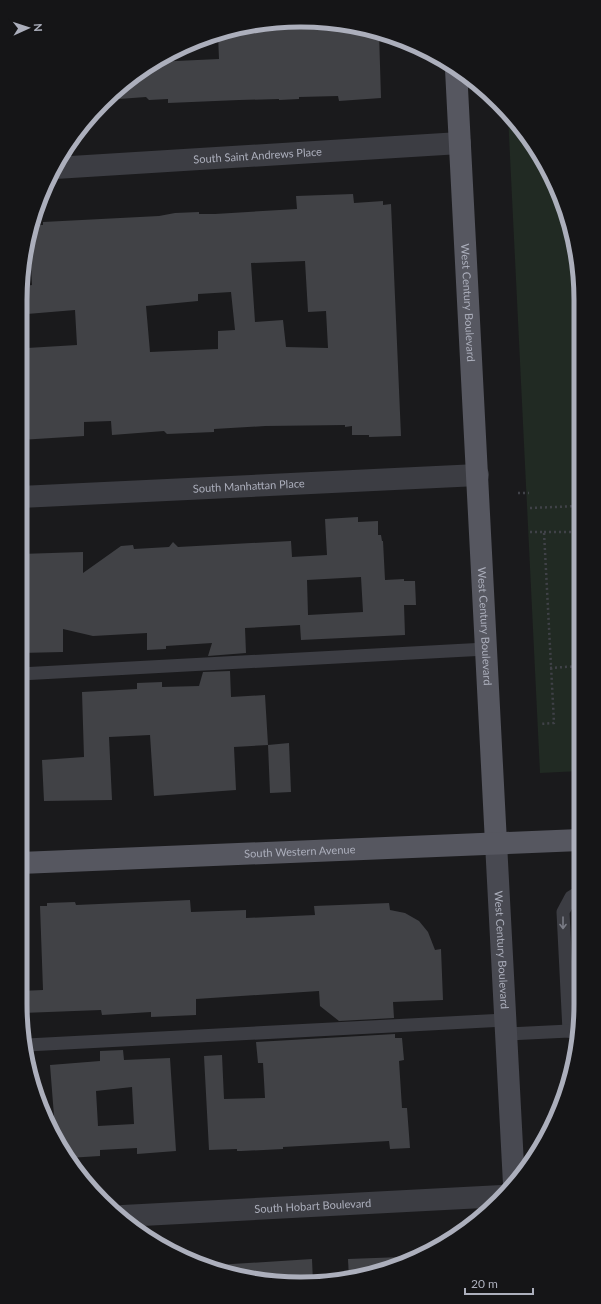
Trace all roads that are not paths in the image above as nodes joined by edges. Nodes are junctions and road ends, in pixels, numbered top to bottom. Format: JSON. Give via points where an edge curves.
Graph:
{"nodes":[{"id":1,"x":456,"y":76,"type":"edge"},
{"id":2,"x":460,"y":143,"type":"junction"},
{"id":3,"x":62,"y":168,"type":"edge"},
{"id":4,"x":478,"y":474,"type":"junction"},
{"id":5,"x":27,"y":497,"type":"edge"},
{"id":6,"x":486,"y":649,"type":"junction"},
{"id":7,"x":27,"y":674,"type":"edge"},
{"id":8,"x":574,"y":840,"type":"edge"},
{"id":9,"x":496,"y":843,"type":"junction"},
{"id":10,"x":27,"y":863,"type":"edge"},
{"id":11,"x":574,"y":895,"type":"edge"},
{"id":12,"x":505,"y":1027,"type":"junction"},
{"id":13,"x":573,"y":1028,"type":"edge"},
{"id":14,"x":573,"y":1032,"type":"edge"},
{"id":15,"x":30,"y":1046,"type":"edge"},
{"id":16,"x":513,"y":1175,"type":"edge"},
{"id":17,"x":495,"y":1196,"type":"edge"},
{"id":18,"x":129,"y":1216,"type":"edge"}],
"edges":[{"from":1,"to":2,"type":"main road","name":"West Century Boulevard"},
{"from":2,"to":3,"type":"street","name":"South Saint Andrews Place"},
{"from":2,"to":4,"type":"main road","name":"West Century Boulevard"},
{"from":4,"to":5,"type":"street","name":"South Manhattan Place"},
{"from":4,"to":6,"type":"main road","name":"West Century Boulevard"},
{"from":6,"to":7,"type":"lane"},
{"from":6,"to":9,"type":"main road","name":"West Century Boulevard"},
{"from":8,"to":9,"type":"main road","name":"South Western Avenue"},
{"from":9,"to":10,"type":"main road","name":"South Western Avenue"},
{"from":9,"to":12,"type":"main road","name":"West Century Boulevard"},
{"from":11,"to":13,"type":"lane","one_way":true,"via":[[563,912]]},
{"from":12,"to":14,"type":"lane"},
{"from":12,"to":15,"type":"lane"},
{"from":12,"to":16,"type":"main road","name":"West Century Boulevard"},
{"from":17,"to":18,"type":"street","name":"South Hobart Boulevard"}]}
